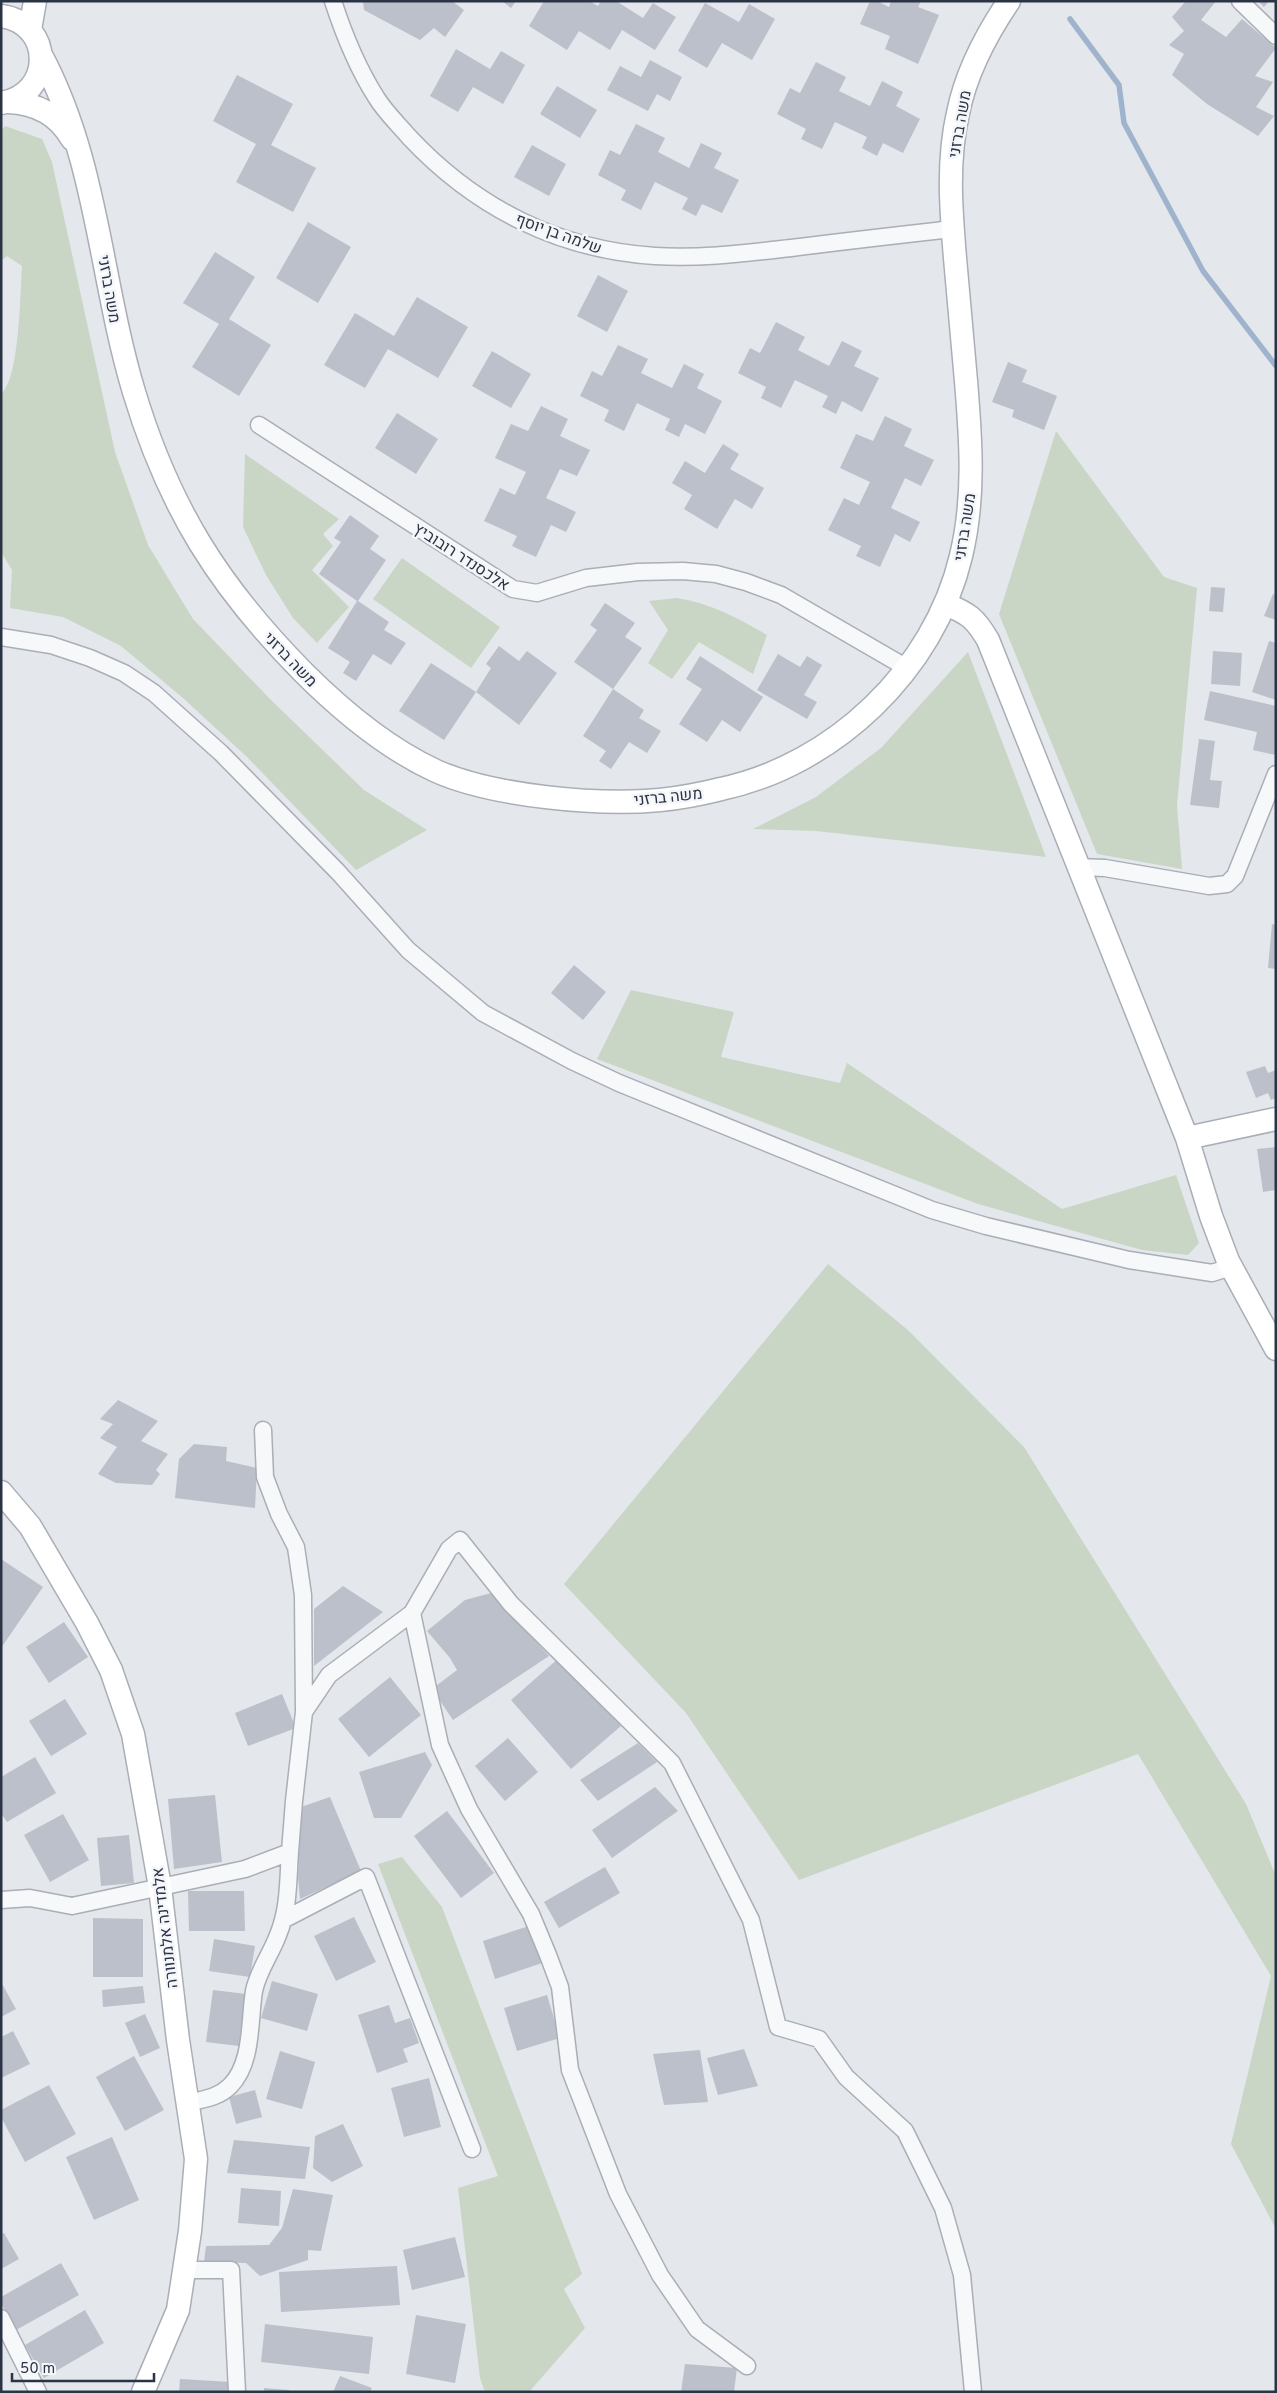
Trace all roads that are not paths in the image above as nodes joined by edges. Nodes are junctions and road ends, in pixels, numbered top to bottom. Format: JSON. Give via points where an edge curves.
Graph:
{"nodes":[{"id":1,"x":35,"y":1,"type":"edge"},
{"id":2,"x":333,"y":1,"type":"edge"},
{"id":3,"x":1009,"y":1,"type":"edge"},
{"id":4,"x":1240,"y":1,"type":"edge"},
{"id":5,"x":1,"y":16,"type":"edge"},
{"id":6,"x":30,"y":30,"type":"junction"},
{"id":7,"x":1276,"y":36,"type":"edge"},
{"id":8,"x":41,"y":55,"type":"junction"},
{"id":9,"x":5,"y":102,"type":"edge"},
{"id":10,"x":82,"y":158,"type":"junction"},
{"id":11,"x":952,"y":229,"type":"junction"},
{"id":12,"x":259,"y":425,"type":"dead end"},
{"id":13,"x":946,"y":604,"type":"junction"},
{"id":14,"x":1,"y":637,"type":"edge"},
{"id":15,"x":907,"y":668,"type":"junction"},
{"id":16,"x":1276,"y":774,"type":"edge"},
{"id":17,"x":1077,"y":867,"type":"junction"},
{"id":18,"x":1276,"y":1119,"type":"edge"},
{"id":19,"x":1187,"y":1138,"type":"junction"},
{"id":20,"x":1231,"y":1268,"type":"junction"},
{"id":21,"x":1276,"y":1349,"type":"edge"},
{"id":22,"x":263,"y":1430,"type":"dead end"},
{"id":23,"x":1,"y":1492,"type":"edge"},
{"id":24,"x":412,"y":1613,"type":"junction"},
{"id":25,"x":304,"y":1712,"type":"junction"},
{"id":26,"x":290,"y":1852,"type":"junction"},
{"id":27,"x":160,"y":1887,"type":"junction"},
{"id":28,"x":1,"y":1900,"type":"edge"},
{"id":29,"x":284,"y":1920,"type":"junction"},
{"id":30,"x":188,"y":2103,"type":"junction"},
{"id":31,"x":472,"y":2149,"type":"dead end"},
{"id":32,"x":184,"y":2270,"type":"junction"},
{"id":33,"x":1,"y":2318,"type":"edge"},
{"id":34,"x":747,"y":2366,"type":"dead end"},
{"id":35,"x":38,"y":2392,"type":"edge"},
{"id":36,"x":144,"y":2392,"type":"edge"},
{"id":37,"x":237,"y":2392,"type":"edge"},
{"id":38,"x":973,"y":2392,"type":"edge"}],
"edges":[{"from":1,"to":6,"type":"street"},
{"from":2,"to":11,"type":"street","name":"שלמה בן יוסף","via":[[344,37],[376,97],[437,166],[474,194],[512,216],[573,242],[607,251],[656,256],[720,256]]},
{"from":3,"to":11,"type":"street","name":"משה ברזני","via":[[977,57],[958,112],[951,177]]},
{"from":4,"to":7,"type":"street"},
{"from":5,"to":6,"type":"street","via":[[16,19]]},
{"from":6,"to":8,"type":"street","name":"משה ברזני","via":[[39,44]]},
{"from":8,"to":9,"type":"street","via":[[41,65],[33,84],[26,92]]},
{"from":8,"to":10,"type":"street","name":"משה ברזני","via":[[69,114]]},
{"from":9,"to":10,"type":"street","name":"משה ברזני","via":[[42,108],[67,131]]},
{"from":10,"to":15,"type":"street","name":"משה ברזני","via":[[105,259],[116,328],[165,481],[187,522],[212,565],[268,636],[342,710],[409,756],[464,782],[524,794],[615,801],[657,801],[695,795],[736,786],[773,772],[821,747],[856,724]]},
{"from":11,"to":13,"type":"street","name":"משה ברזני","via":[[972,463],[963,549]]},
{"from":12,"to":15,"type":"street","name":"אלכסנדר רובוביץ","via":[[513,589],[537,593],[586,578],[638,572],[716,574],[781,596]]},
{"from":13,"to":15,"type":"street","name":"משה ברזני"},
{"from":13,"to":17,"type":"street","via":[[978,622],[988,640]]},
{"from":14,"to":20,"type":"street","via":[[51,645],[90,658],[124,673],[154,694],[221,753],[338,872],[408,950],[483,1013],[572,1061],[628,1087],[932,1210],[1137,1262],[1212,1273]]},
{"from":16,"to":17,"type":"street","via":[[1236,876],[1227,884],[1209,886],[1105,868]]},
{"from":17,"to":19,"type":"street"},
{"from":18,"to":19,"type":"street"},
{"from":19,"to":20,"type":"street"},
{"from":20,"to":21,"type":"street"},
{"from":22,"to":25,"type":"street","via":[[265,1477],[296,1547],[303,1595]]},
{"from":23,"to":27,"type":"street","name":"אלמדינה אלמנוורה","via":[[30,1526],[87,1623],[110,1670],[133,1734]]},
{"from":24,"to":25,"type":"street","via":[[329,1675]]},
{"from":24,"to":34,"type":"street","via":[[440,1745],[469,1809],[531,1914],[548,1955],[560,1988],[570,2070],[618,2194],[660,2275],[697,2329]]},
{"from":24,"to":38,"type":"street","via":[[449,1549],[460,1540],[511,1604],[672,1764],[751,1920],[778,2027],[818,2039],[846,2077],[905,2131],[939,2200],[962,2275]]},
{"from":25,"to":26,"type":"street"},
{"from":26,"to":27,"type":"street","via":[[245,1869]]},
{"from":26,"to":29,"type":"street"},
{"from":27,"to":28,"type":"street","via":[[72,1906],[30,1898]]},
{"from":27,"to":30,"type":"street","name":"אלמדינה אלמנוורה"},
{"from":29,"to":30,"type":"street","via":[[259,1974],[246,2053],[238,2075],[230,2087],[216,2096]]},
{"from":29,"to":31,"type":"street","via":[[366,1877]]},
{"from":30,"to":32,"type":"street","name":"אלמדינה אלמנוורה","via":[[196,2158]]},
{"from":32,"to":36,"type":"street","name":"אלמדינה אלמנוורה","via":[[178,2310]]},
{"from":32,"to":37,"type":"street","via":[[231,2270]]},
{"from":33,"to":35,"type":"street"}]}
